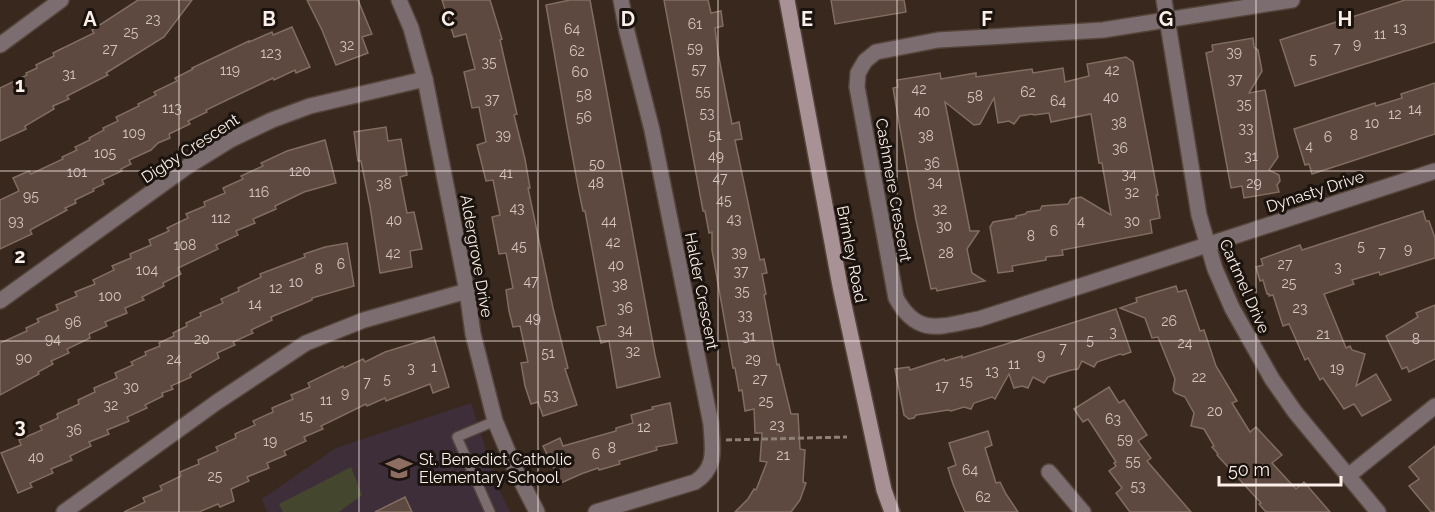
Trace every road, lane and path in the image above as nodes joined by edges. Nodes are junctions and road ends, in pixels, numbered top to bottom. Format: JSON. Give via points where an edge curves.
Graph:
{"nodes":[{"id":1,"x":61,"y":0,"type":"edge"},
{"id":2,"x":399,"y":0,"type":"edge"},
{"id":3,"x":621,"y":0,"type":"edge"},
{"id":4,"x":787,"y":0,"type":"edge"},
{"id":5,"x":1164,"y":0,"type":"edge"},
{"id":6,"x":1292,"y":0,"type":"edge"},
{"id":7,"x":1167,"y":21,"type":"junction"},
{"id":8,"x":0,"y":45,"type":"edge"},
{"id":9,"x":425,"y":79,"type":"junction"},
{"id":10,"x":1435,"y":171,"type":"edge"},
{"id":11,"x":1207,"y":245,"type":"junction"},
{"id":12,"x":467,"y":291,"type":"junction"},
{"id":13,"x":0,"y":301,"type":"edge"},
{"id":14,"x":1435,"y":406,"type":"edge"},
{"id":15,"x":495,"y":420,"type":"junction"},
{"id":16,"x":847,"y":437,"type":"dead end"},
{"id":17,"x":712,"y":441,"type":"junction"},
{"id":18,"x":1049,"y":472,"type":"dead end"},
{"id":19,"x":1348,"y":476,"type":"junction"},
{"id":20,"x":64,"y":512,"type":"edge"},
{"id":21,"x":490,"y":512,"type":"edge"},
{"id":22,"x":537,"y":512,"type":"edge"},
{"id":23,"x":596,"y":512,"type":"edge"},
{"id":24,"x":892,"y":512,"type":"edge"},
{"id":25,"x":1083,"y":512,"type":"edge"},
{"id":26,"x":1378,"y":512,"type":"edge"}],
"edges":[{"from":1,"to":8,"type":"street"},
{"from":2,"to":9,"type":"street","name":"Aldergrove Drive"},
{"from":3,"to":17,"type":"street","name":"Halder Crescent","via":[[652,130]]},
{"from":4,"to":24,"type":"main road","name":"Brimley Road","via":[[844,307]]},
{"from":5,"to":7,"type":"street","name":"Cartmel Drive"},
{"from":6,"to":7,"type":"street","name":"Cashmere Crescent"},
{"from":7,"to":11,"type":"street","name":"Cartmel Drive"},
{"from":7,"to":11,"type":"street","name":"Cashmere Crescent","via":[[1076,32],[938,40],[876,52],[858,73],[857,87],[896,298],[904,314],[921,324],[936,327],[979,319]]},
{"from":9,"to":12,"type":"street","name":"Aldergrove Drive"},
{"from":9,"to":13,"type":"street","name":"Digby Crescent","via":[[310,106],[230,140]]},
{"from":10,"to":11,"type":"street","name":"Dynasty Drive"},
{"from":11,"to":19,"type":"street","name":"Cartmel Drive","via":[[1232,308],[1272,379]]},
{"from":12,"to":15,"type":"street","name":"Aldergrove Drive","via":[[473,334]]},
{"from":12,"to":20,"type":"street","via":[[364,320],[306,343]]},
{"from":14,"to":19,"type":"street"},
{"from":15,"to":21,"type":"lane","via":[[458,437]]},
{"from":15,"to":22,"type":"street","name":"Aldergrove Drive"},
{"from":16,"to":17,"type":"path"},
{"from":17,"to":23,"type":"street","name":"Halder Crescent","via":[[712,463],[695,482]]},
{"from":18,"to":25,"type":"street"},
{"from":19,"to":26,"type":"street","name":"Cartmel Drive"}]}
